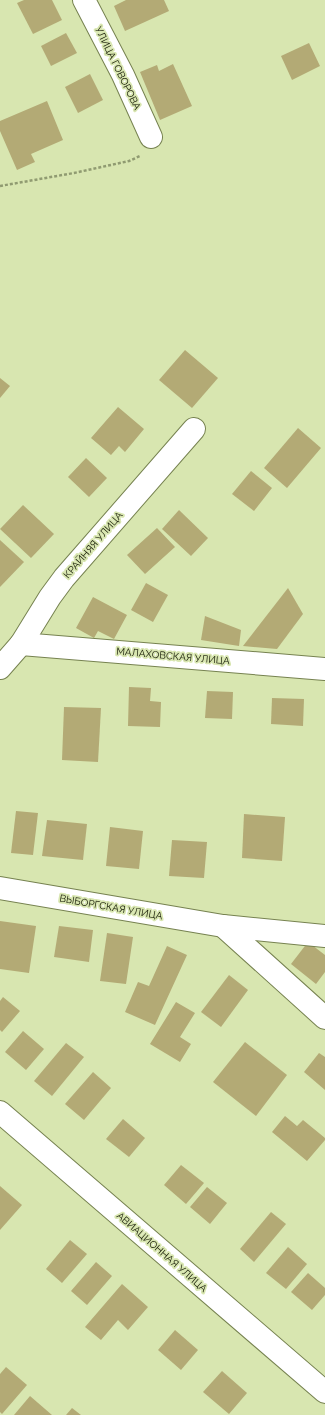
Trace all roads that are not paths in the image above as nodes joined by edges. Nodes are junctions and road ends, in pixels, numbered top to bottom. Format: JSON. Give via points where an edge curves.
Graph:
{"nodes":[{"id":1,"x":84,"y":0,"type":"edge"},
{"id":2,"x":152,"y":137,"type":"road end"},
{"id":3,"x":194,"y":429,"type":"dead end"},
{"id":4,"x":21,"y":644,"type":"junction"},
{"id":5,"x":0,"y":668,"type":"edge"},
{"id":6,"x":325,"y":669,"type":"edge"},
{"id":7,"x":0,"y":888,"type":"edge"},
{"id":8,"x":223,"y":926,"type":"junction"},
{"id":9,"x":325,"y":936,"type":"edge"},
{"id":10,"x":325,"y":1018,"type":"edge"},
{"id":11,"x":4,"y":1123,"type":"edge"},
{"id":12,"x":325,"y":1392,"type":"edge"}],
"edges":[{"from":1,"to":2,"type":"street","name":"УЛИЦА ГОВОРОВА"},
{"from":3,"to":4,"type":"street","name":"КРАЙНЯЯ УЛИЦА","via":[[64,578]]},
{"from":4,"to":5,"type":"street","name":"КРАЙНЯЯ УЛИЦА"},
{"from":4,"to":6,"type":"street","name":"МАЛАХОВСКАЯ УЛИЦА"},
{"from":7,"to":8,"type":"street","name":"ВЫБОРГСКАЯ УЛИЦА"},
{"from":8,"to":9,"type":"street","name":"ВЫБОРГСКАЯ УЛИЦА"},
{"from":8,"to":10,"type":"street"},
{"from":11,"to":12,"type":"street","name":"АВИАЦИОННАЯ УЛИЦА"}]}
